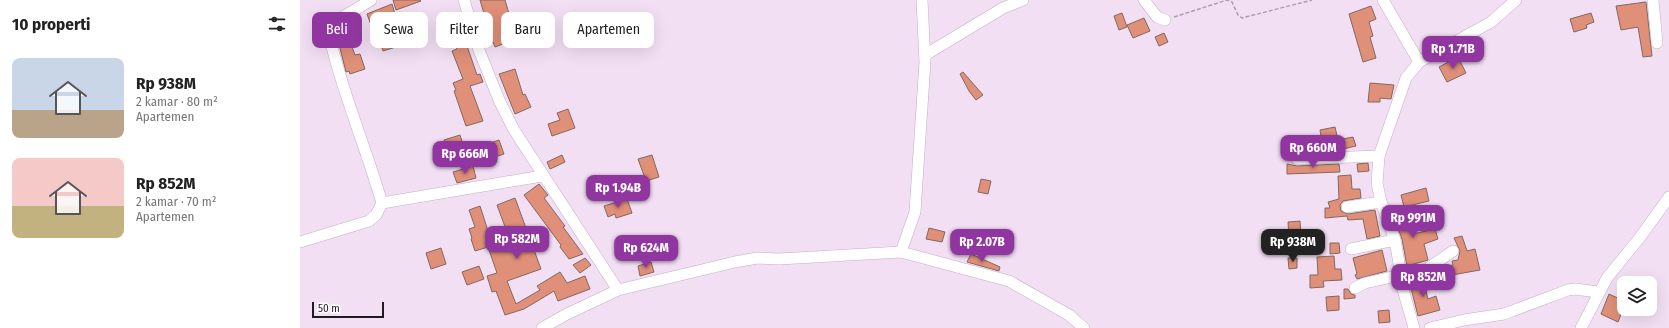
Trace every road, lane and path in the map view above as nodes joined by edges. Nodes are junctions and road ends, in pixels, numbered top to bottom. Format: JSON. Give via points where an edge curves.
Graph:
{"nodes":[{"id":1,"x":371,"y":0,"type":"edge"},
{"id":2,"x":464,"y":0,"type":"edge"},
{"id":3,"x":922,"y":0,"type":"edge"},
{"id":4,"x":1023,"y":0,"type":"edge"},
{"id":5,"x":1144,"y":0,"type":"edge"},
{"id":6,"x":1312,"y":0,"type":"edge"},
{"id":7,"x":1383,"y":0,"type":"edge"},
{"id":8,"x":1516,"y":0,"type":"edge"},
{"id":9,"x":1653,"y":0,"type":"edge"},
{"id":10,"x":1165,"y":20,"type":"joint"},
{"id":11,"x":1657,"y":43,"type":"dead end"},
{"id":12,"x":925,"y":55,"type":"junction"},
{"id":13,"x":1419,"y":62,"type":"junction"},
{"id":14,"x":1379,"y":156,"type":"junction"},
{"id":15,"x":1297,"y":159,"type":"dead end"},
{"id":16,"x":542,"y":176,"type":"junction"},
{"id":17,"x":1669,"y":197,"type":"edge"},
{"id":18,"x":1381,"y":202,"type":"junction"},
{"id":19,"x":382,"y":203,"type":"junction"},
{"id":20,"x":1347,"y":207,"type":"dead end"},
{"id":21,"x":1395,"y":240,"type":"junction"},
{"id":22,"x":300,"y":242,"type":"edge"},
{"id":23,"x":1350,"y":249,"type":"dead end"},
{"id":24,"x":1453,"y":251,"type":"dead end"},
{"id":25,"x":901,"y":252,"type":"junction"},
{"id":26,"x":1400,"y":276,"type":"junction"},
{"id":27,"x":1355,"y":288,"type":"dead end"},
{"id":28,"x":618,"y":290,"type":"junction"},
{"id":29,"x":1598,"y":292,"type":"junction"},
{"id":30,"x":542,"y":328,"type":"edge"},
{"id":31,"x":1084,"y":328,"type":"edge"},
{"id":32,"x":1414,"y":328,"type":"edge"},
{"id":33,"x":1430,"y":328,"type":"edge"},
{"id":34,"x":1581,"y":328,"type":"edge"}],
"edges":[{"from":1,"to":19,"type":"street","via":[[333,23],[328,30],[336,68],[367,152]]},
{"from":2,"to":16,"type":"street","via":[[479,50],[499,100]]},
{"from":3,"to":12,"type":"street"},
{"from":4,"to":12,"type":"street","via":[[1003,8]]},
{"from":5,"to":10,"type":"street","via":[[1157,17]]},
{"from":6,"to":10,"type":"path","via":[[1242,18],[1232,2],[1227,0]]},
{"from":7,"to":13,"type":"street"},
{"from":8,"to":13,"type":"street","via":[[1491,22]]},
{"from":9,"to":11,"type":"street"},
{"from":12,"to":25,"type":"street","via":[[915,212]]},
{"from":13,"to":14,"type":"street","via":[[1406,78]]},
{"from":14,"to":15,"type":"street"},
{"from":14,"to":18,"type":"street","via":[[1378,183]]},
{"from":16,"to":19,"type":"street"},
{"from":16,"to":28,"type":"street"},
{"from":17,"to":29,"type":"street"},
{"from":18,"to":20,"type":"street"},
{"from":18,"to":21,"type":"street"},
{"from":19,"to":22,"type":"street","via":[[373,219],[369,221]]},
{"from":21,"to":23,"type":"street"},
{"from":21,"to":26,"type":"street"},
{"from":24,"to":26,"type":"street","via":[[1427,269]]},
{"from":25,"to":28,"type":"street","via":[[757,258]]},
{"from":25,"to":31,"type":"street","via":[[1009,281],[1069,315]]},
{"from":26,"to":27,"type":"street","via":[[1365,283]]},
{"from":26,"to":32,"type":"street"},
{"from":28,"to":30,"type":"street"},
{"from":29,"to":33,"type":"street","via":[[1568,290],[1504,314]]},
{"from":29,"to":34,"type":"street"}]}
